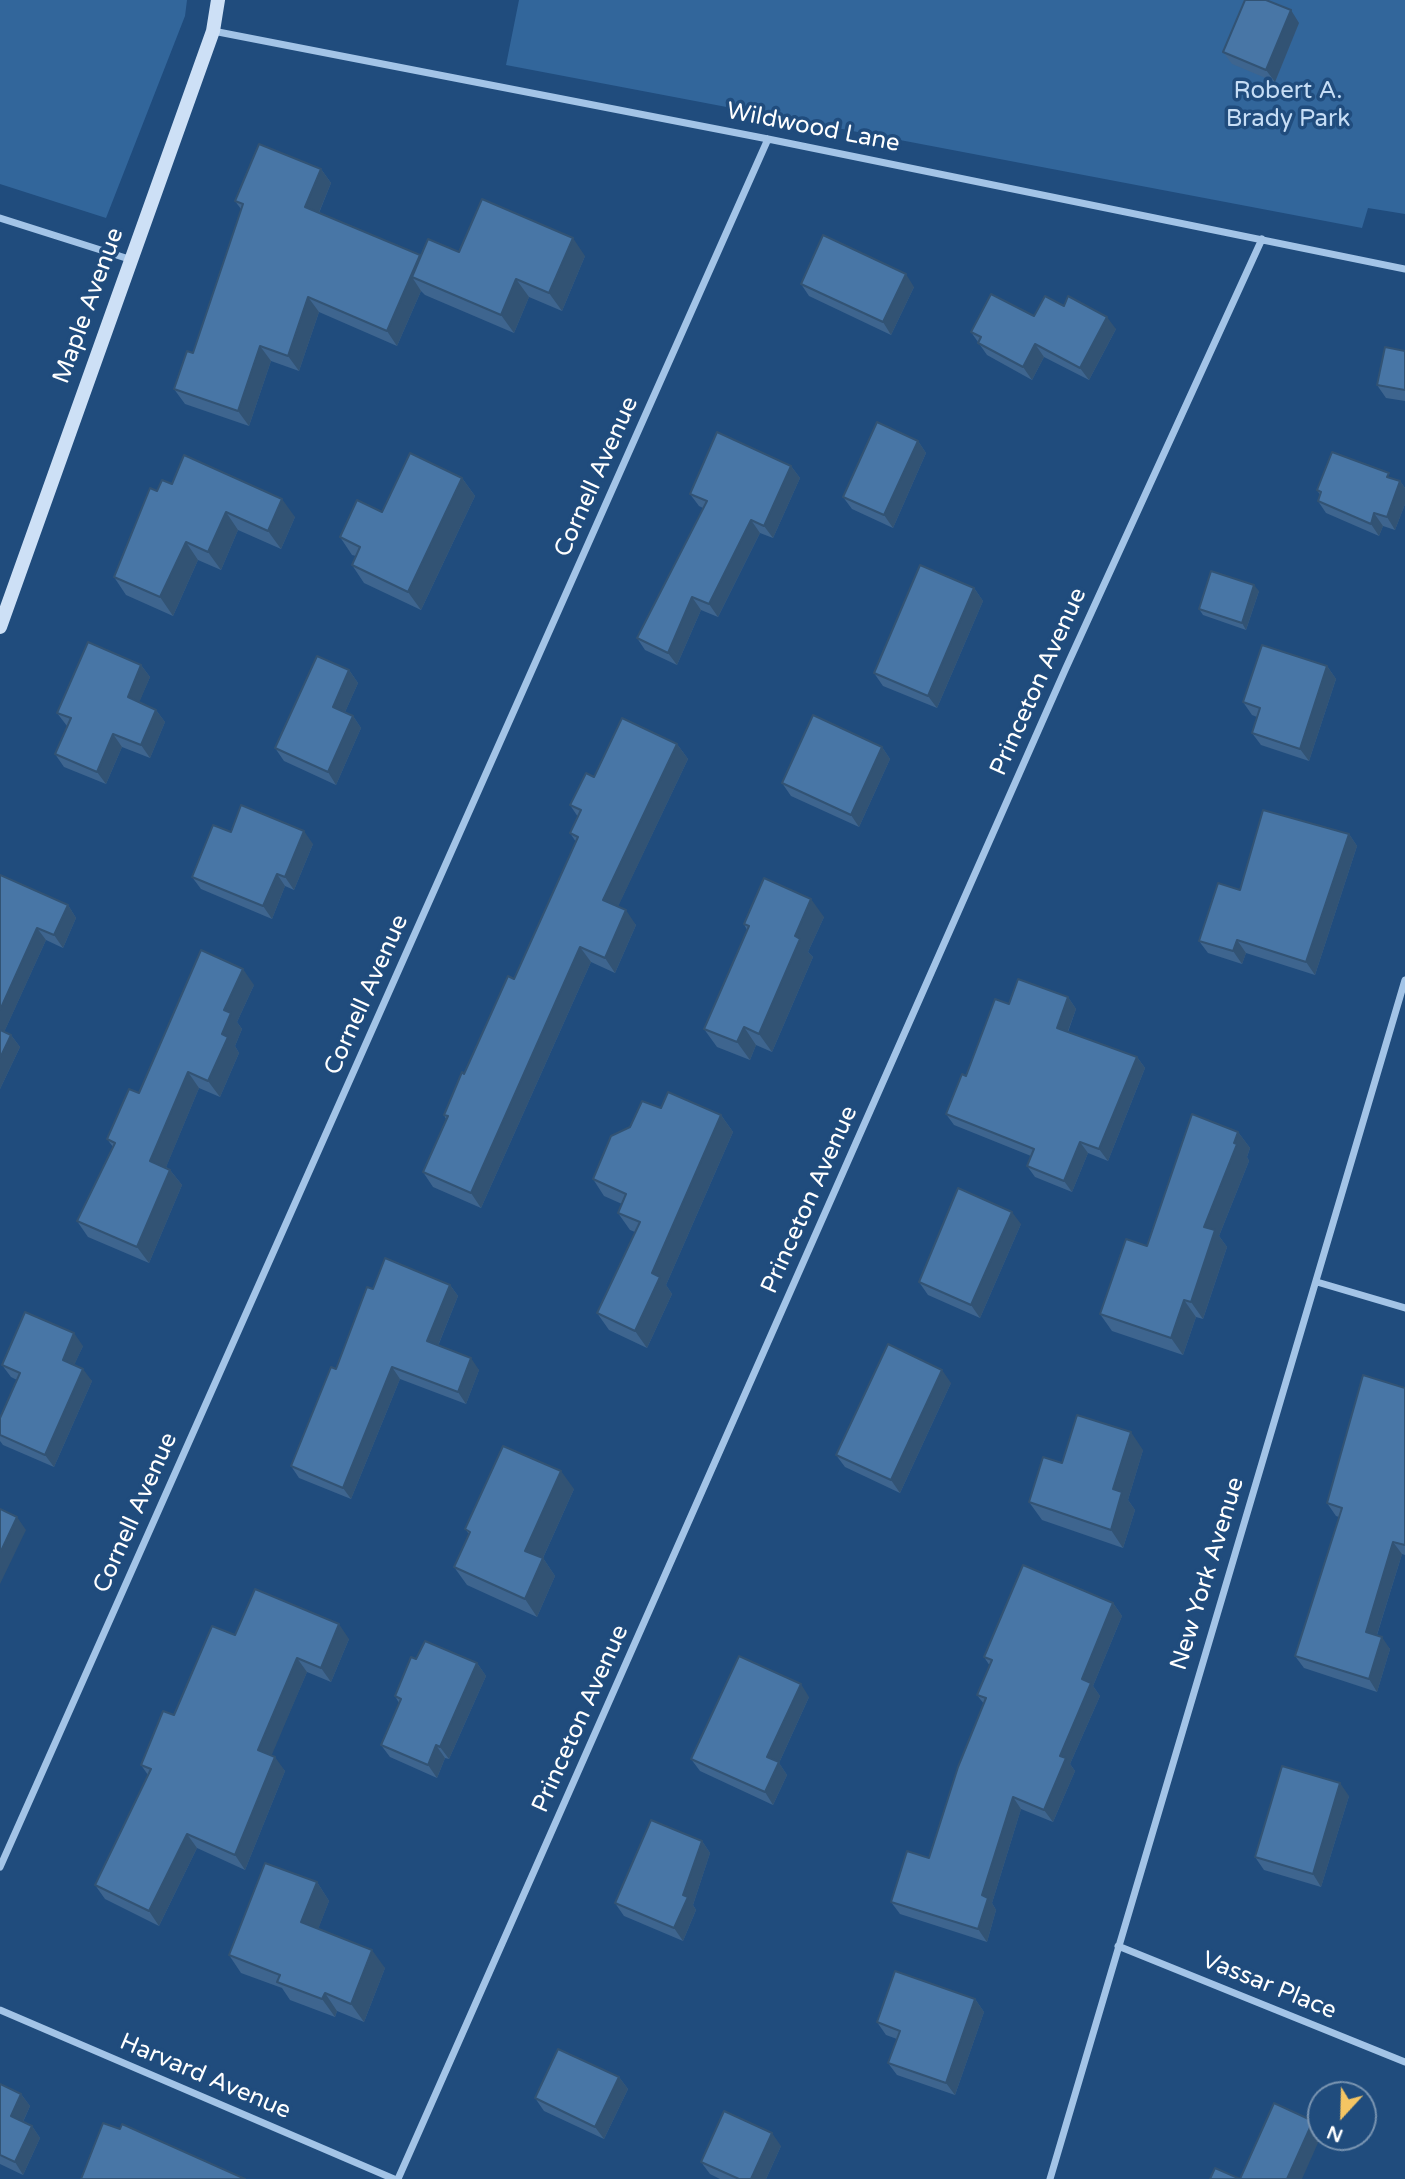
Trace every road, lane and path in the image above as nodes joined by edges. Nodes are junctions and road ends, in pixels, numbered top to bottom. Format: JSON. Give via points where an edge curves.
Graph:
{"nodes":[{"id":1,"x":218,"y":0,"type":"edge"},
{"id":2,"x":213,"y":30,"type":"junction"},
{"id":3,"x":768,"y":139,"type":"junction"},
{"id":4,"x":0,"y":218,"type":"edge"},
{"id":5,"x":1262,"y":239,"type":"junction"},
{"id":6,"x":129,"y":259,"type":"junction"},
{"id":7,"x":1405,"y":269,"type":"edge"},
{"id":8,"x":0,"y":627,"type":"edge"},
{"id":9,"x":1405,"y":980,"type":"edge"},
{"id":10,"x":1317,"y":1282,"type":"junction"},
{"id":11,"x":1405,"y":1308,"type":"edge"},
{"id":12,"x":0,"y":1867,"type":"edge"},
{"id":13,"x":1118,"y":1946,"type":"junction"},
{"id":14,"x":0,"y":2010,"type":"edge"},
{"id":15,"x":1405,"y":2062,"type":"edge"},
{"id":16,"x":396,"y":2179,"type":"edge"},
{"id":17,"x":1050,"y":2179,"type":"edge"}],
"edges":[{"from":1,"to":2,"type":"main road","name":"Maple Avenue"},
{"from":2,"to":3,"type":"street","name":"Wildwood Lane"},
{"from":2,"to":6,"type":"main road","name":"Maple Avenue"},
{"from":3,"to":5,"type":"street","name":"Wildwood Lane"},
{"from":3,"to":12,"type":"street","name":"Cornell Avenue"},
{"from":4,"to":6,"type":"street"},
{"from":5,"to":7,"type":"street","name":"Wildwood Lane"},
{"from":5,"to":16,"type":"street","name":"Princeton Avenue","via":[[1059,682]]},
{"from":6,"to":8,"type":"main road","name":"Maple Avenue"},
{"from":9,"to":10,"type":"street","name":"New York Avenue"},
{"from":10,"to":11,"type":"street"},
{"from":10,"to":13,"type":"street","name":"New York Avenue"},
{"from":13,"to":15,"type":"street","name":"Vassar Place"},
{"from":13,"to":17,"type":"street","name":"New York Avenue"},
{"from":14,"to":16,"type":"street","name":"Harvard Avenue"}]}
